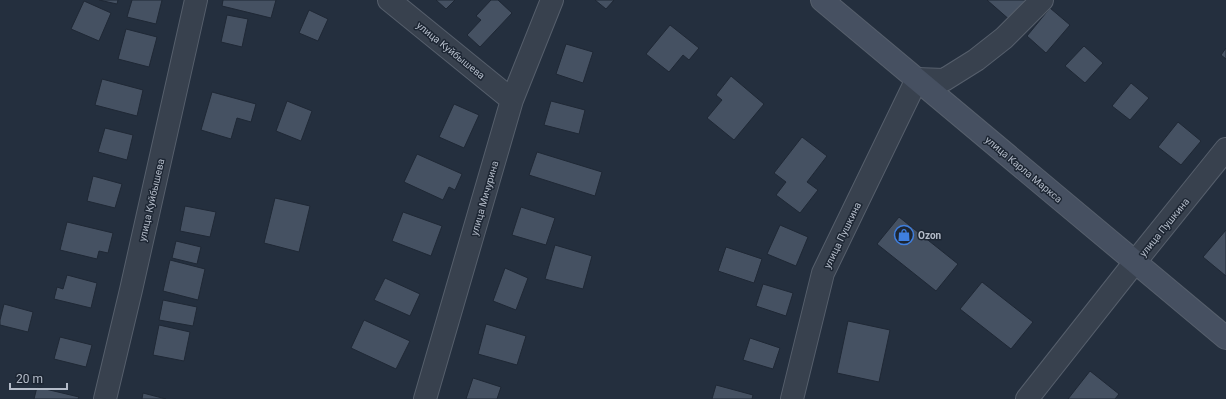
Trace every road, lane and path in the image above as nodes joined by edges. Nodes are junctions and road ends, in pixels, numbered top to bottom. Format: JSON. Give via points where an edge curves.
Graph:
{"nodes":[{"id":1,"x":196,"y":0,"type":"edge"},
{"id":2,"x":389,"y":0,"type":"edge"},
{"id":3,"x":552,"y":0,"type":"edge"},
{"id":4,"x":822,"y":0,"type":"edge"},
{"id":5,"x":1042,"y":0,"type":"edge"},
{"id":6,"x":917,"y":79,"type":"junction"},
{"id":7,"x":512,"y":100,"type":"junction"},
{"id":8,"x":1226,"y":149,"type":"edge"},
{"id":9,"x":1135,"y":262,"type":"junction"},
{"id":10,"x":1226,"y":338,"type":"edge"},
{"id":11,"x":105,"y":399,"type":"edge"},
{"id":12,"x":425,"y":399,"type":"edge"},
{"id":13,"x":792,"y":399,"type":"edge"},
{"id":14,"x":1027,"y":399,"type":"edge"}],
"edges":[{"from":1,"to":11,"type":"street","name":"улица Куйбышева"},
{"from":2,"to":7,"type":"street","name":"улица Куйбышева"},
{"from":3,"to":7,"type":"street","name":"улица Мичурина"},
{"from":4,"to":6,"type":"main road","name":"улица Карла Маркса"},
{"from":5,"to":6,"type":"street","via":[[1004,38],[976,60],[944,80]]},
{"from":6,"to":9,"type":"main road","name":"улица Карла Маркса"},
{"from":6,"to":13,"type":"street","name":"улица Пушкина","via":[[823,273]]},
{"from":7,"to":12,"type":"street","name":"улица Мичурина"},
{"from":8,"to":9,"type":"street","name":"улица Пушкина"},
{"from":9,"to":10,"type":"main road","name":"улица Карла Маркса"},
{"from":9,"to":14,"type":"street","name":"улица Пушкина"}]}
